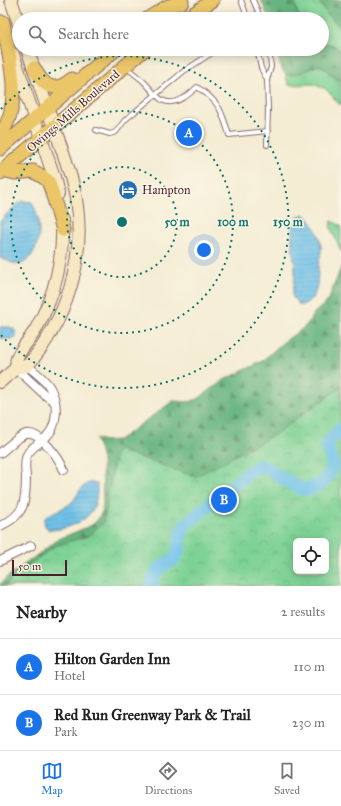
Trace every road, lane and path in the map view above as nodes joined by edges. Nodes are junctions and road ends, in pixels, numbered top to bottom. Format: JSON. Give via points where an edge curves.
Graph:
{"nodes":[{"id":1,"x":11,"y":0,"type":"edge"},
{"id":2,"x":213,"y":0,"type":"edge"},
{"id":3,"x":241,"y":0,"type":"edge"},
{"id":4,"x":253,"y":0,"type":"edge"},
{"id":5,"x":183,"y":1,"type":"edge"},
{"id":6,"x":15,"y":12,"type":"edge"},
{"id":7,"x":158,"y":12,"type":"edge"},
{"id":8,"x":167,"y":12,"type":"edge"},
{"id":9,"x":196,"y":12,"type":"edge"},
{"id":10,"x":245,"y":12,"type":"edge"},
{"id":11,"x":257,"y":12,"type":"edge"},
{"id":12,"x":1,"y":18,"type":"edge"},
{"id":13,"x":12,"y":51,"type":"edge"},
{"id":14,"x":14,"y":56,"type":"edge"},
{"id":15,"x":30,"y":56,"type":"edge"},
{"id":16,"x":99,"y":56,"type":"edge"},
{"id":17,"x":108,"y":56,"type":"edge"},
{"id":18,"x":136,"y":56,"type":"edge"},
{"id":19,"x":207,"y":56,"type":"edge"},
{"id":20,"x":258,"y":56,"type":"edge"},
{"id":21,"x":270,"y":56,"type":"edge"},
{"id":22,"x":124,"y":66,"type":"junction"},
{"id":23,"x":34,"y":68,"type":"junction"},
{"id":24,"x":267,"y":80,"type":"junction"},
{"id":25,"x":156,"y":94,"type":"junction"},
{"id":26,"x":48,"y":108,"type":"junction"},
{"id":27,"x":35,"y":119,"type":"junction"},
{"id":28,"x":54,"y":128,"type":"junction"},
{"id":29,"x":96,"y":130,"type":"dead end"},
{"id":30,"x":268,"y":131,"type":"junction"},
{"id":31,"x":0,"y":136,"type":"edge"},
{"id":32,"x":41,"y":139,"type":"junction"},
{"id":33,"x":267,"y":145,"type":"dead end"},
{"id":34,"x":0,"y":149,"type":"edge"},
{"id":35,"x":2,"y":172,"type":"edge"},
{"id":36,"x":63,"y":230,"type":"junction"},
{"id":37,"x":22,"y":367,"type":"junction"},
{"id":38,"x":0,"y":382,"type":"edge"},
{"id":39,"x":55,"y":402,"type":"junction"},
{"id":40,"x":42,"y":441,"type":"junction"},
{"id":41,"x":0,"y":453,"type":"edge"},
{"id":42,"x":64,"y":470,"type":"dead end"},
{"id":43,"x":0,"y":526,"type":"edge"},
{"id":44,"x":31,"y":546,"type":"dead end"},
{"id":45,"x":0,"y":561,"type":"edge"}],
"edges":[{"from":1,"to":6,"type":"main road"},
{"from":2,"to":9,"type":"main road"},
{"from":3,"to":10,"type":"lane"},
{"from":4,"to":11,"type":"lane"},
{"from":5,"to":7,"type":"main road"},
{"from":5,"to":8,"type":"main road"},
{"from":12,"to":13,"type":"main road"},
{"from":12,"to":31,"type":"main road","via":[[14,96],[8,120]]},
{"from":14,"to":27,"type":"main road"},
{"from":15,"to":23,"type":"main road"},
{"from":16,"to":23,"type":"main road","via":[[65,85],[59,87],[45,84]]},
{"from":17,"to":26,"type":"main road","name":"Owings Mills Boulevard"},
{"from":18,"to":22,"type":"main road","name":"Owings Mills Boulevard"},
{"from":19,"to":25,"type":"lane"},
{"from":20,"to":24,"type":"lane"},
{"from":21,"to":24,"type":"lane","via":[[272,67]]},
{"from":22,"to":25,"type":"lane"},
{"from":22,"to":28,"type":"main road","name":"Owings Mills Boulevard"},
{"from":23,"to":26,"type":"main road"},
{"from":24,"to":30,"type":"lane"},
{"from":25,"to":29,"type":"lane","via":[[125,120],[116,132],[110,134]]},
{"from":25,"to":30,"type":"lane","via":[[163,100],[177,100],[190,95],[197,86],[214,100],[224,117],[228,135]]},
{"from":26,"to":27,"type":"main road","name":"Owings Mills Boulevard"},
{"from":26,"to":28,"type":"main road"},
{"from":27,"to":32,"type":"main road"},
{"from":27,"to":34,"type":"main road","name":"Owings Mills Boulevard"},
{"from":28,"to":32,"type":"main road","name":"Owings Mills Boulevard"},
{"from":28,"to":37,"type":"main road","via":[[76,198],[77,255],[70,288],[61,313],[47,339]]},
{"from":30,"to":33,"type":"lane"},
{"from":32,"to":35,"type":"main road","name":"Owings Mills Boulevard"},
{"from":32,"to":36,"type":"main road","via":[[57,191]]},
{"from":35,"to":36,"type":"main road","via":[[33,172],[43,177],[51,189]]},
{"from":36,"to":37,"type":"main road","via":[[60,264],[51,296],[34,333],[18,356]]},
{"from":37,"to":38,"type":"main road"},
{"from":37,"to":39,"type":"street","via":[[44,395]]},
{"from":37,"to":39,"type":"street","via":[[51,388]]},
{"from":39,"to":40,"type":"street","via":[[54,427]]},
{"from":40,"to":41,"type":"street","via":[[32,434],[24,435]]},
{"from":40,"to":42,"type":"street","via":[[57,456]]},
{"from":40,"to":43,"type":"street","via":[[27,455],[23,506],[14,518]]},
{"from":44,"to":45,"type":"street"}]}
